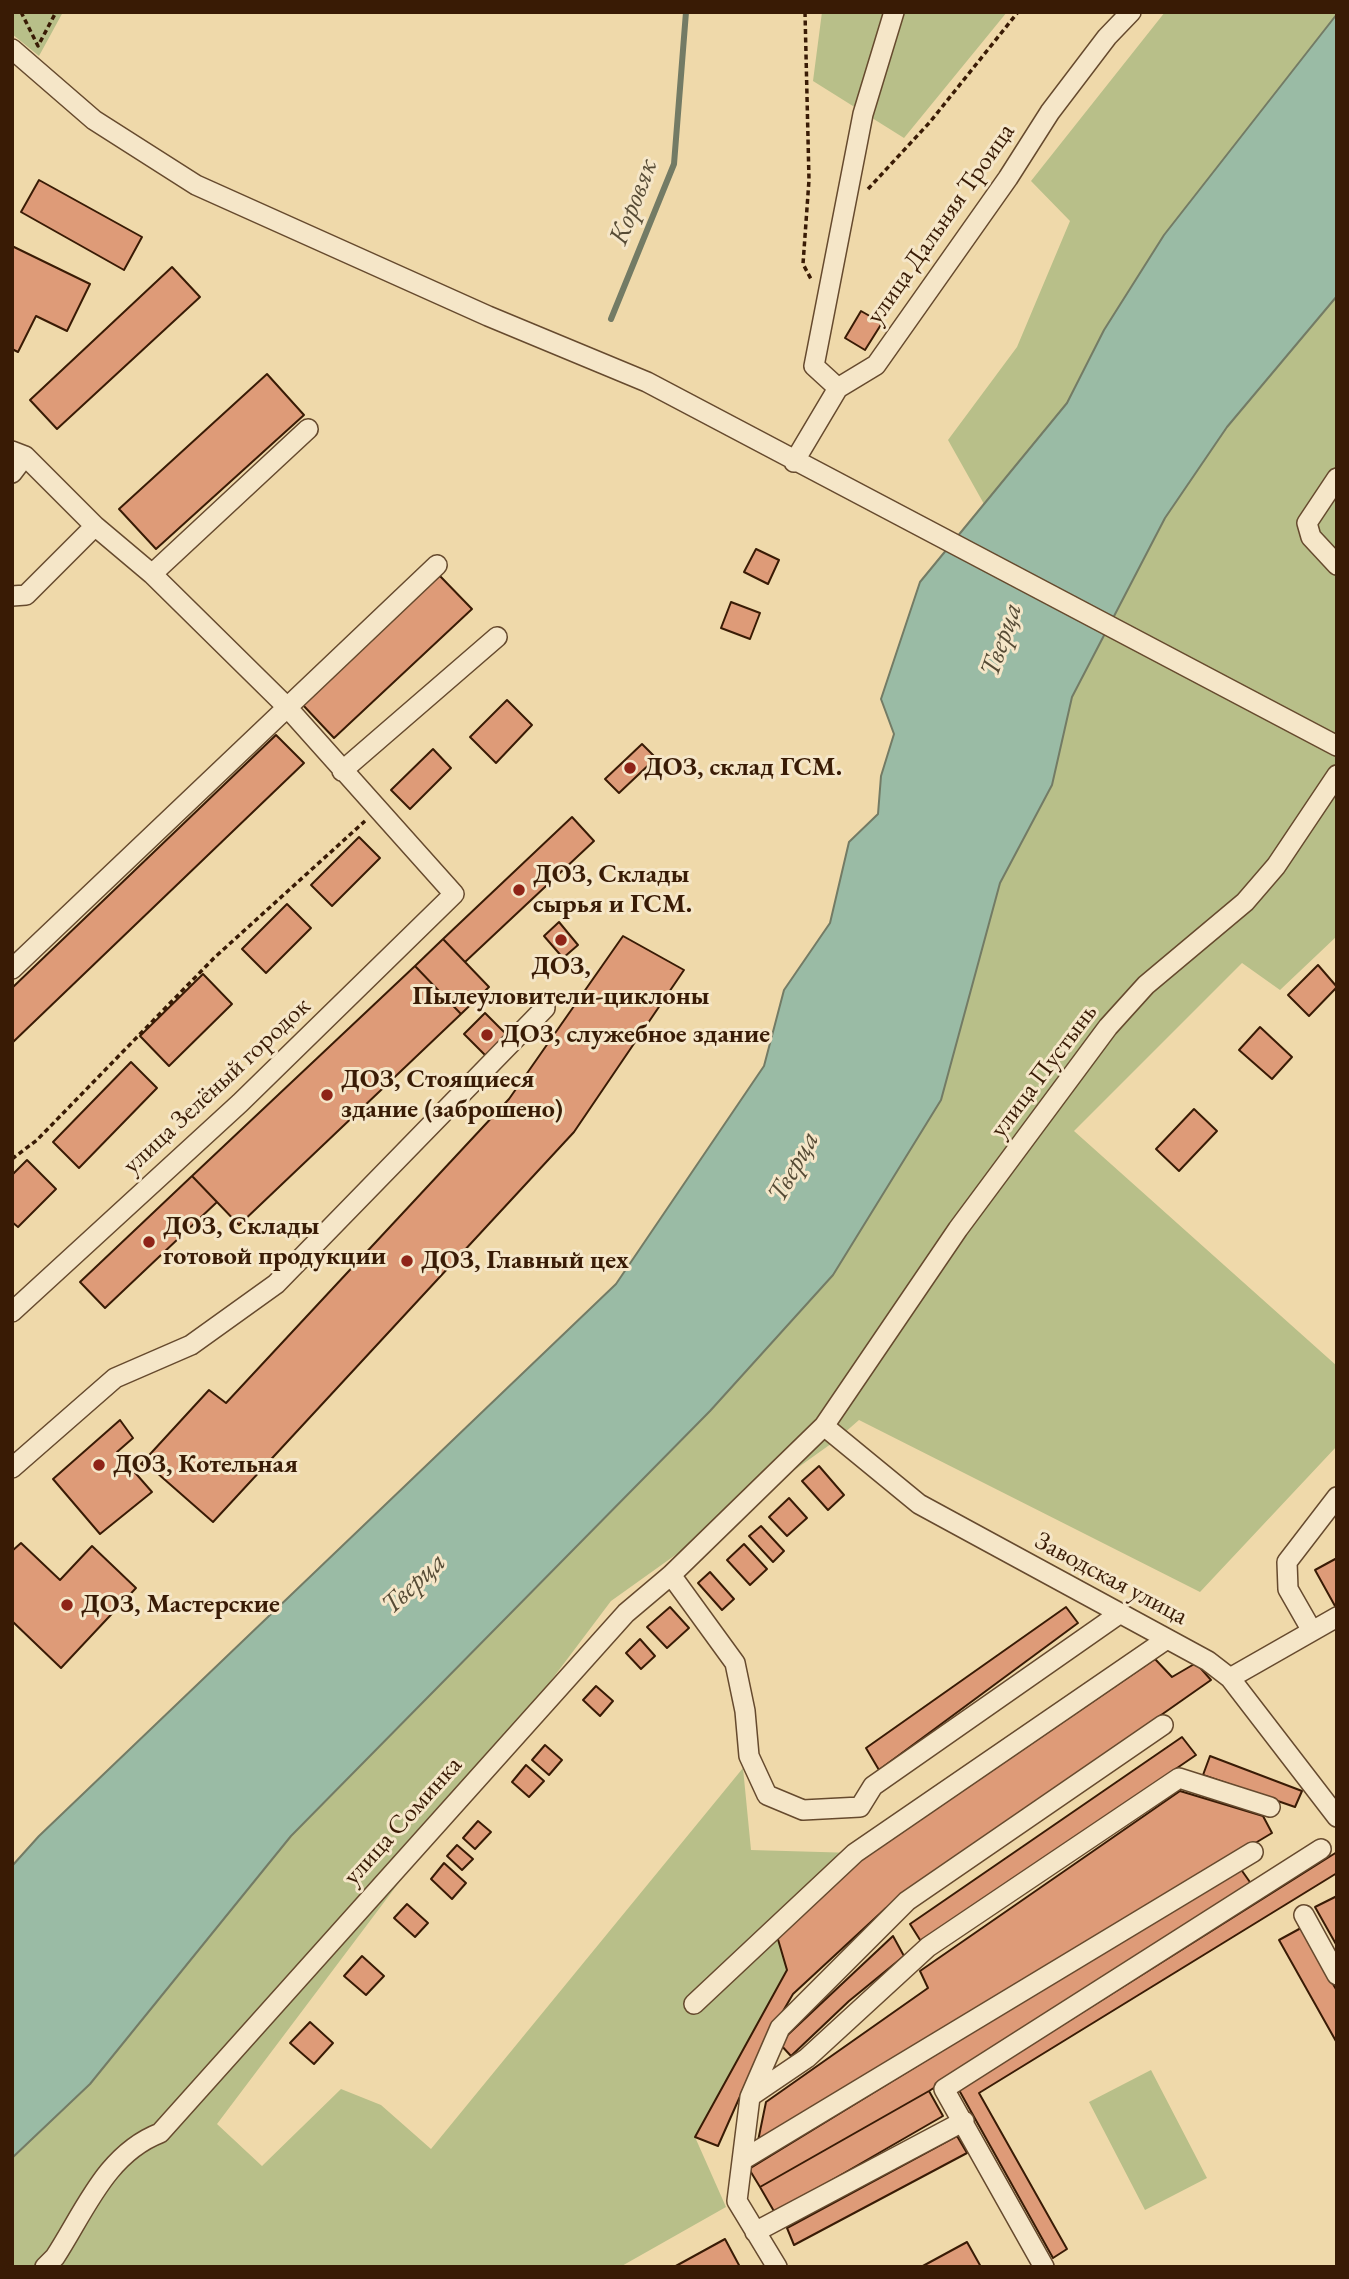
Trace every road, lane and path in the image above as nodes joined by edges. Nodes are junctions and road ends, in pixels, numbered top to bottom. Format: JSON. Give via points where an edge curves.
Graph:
{"nodes":[{"id":1,"x":21,"y":12,"type":"edge"},
{"id":2,"x":56,"y":12,"type":"edge"},
{"id":3,"x":805,"y":12,"type":"edge"},
{"id":4,"x":894,"y":12,"type":"edge"},
{"id":5,"x":1018,"y":12,"type":"edge"},
{"id":6,"x":1131,"y":12,"type":"edge"},
{"id":7,"x":13,"y":54,"type":"edge"},
{"id":8,"x":868,"y":190,"type":"dead end"},
{"id":9,"x":825,"y":309,"type":"junction"},
{"id":10,"x":838,"y":388,"type":"junction"},
{"id":11,"x":308,"y":429,"type":"dead end"},
{"id":12,"x":19,"y":453,"type":"edge"},
{"id":13,"x":794,"y":462,"type":"junction"},
{"id":14,"x":12,"y":473,"type":"edge"},
{"id":15,"x":1337,"y":478,"type":"edge"},
{"id":16,"x":96,"y":526,"type":"junction"},
{"id":17,"x":437,"y":565,"type":"dead end"},
{"id":18,"x":1337,"y":565,"type":"edge"},
{"id":19,"x":152,"y":574,"type":"junction"},
{"id":20,"x":12,"y":596,"type":"edge"},
{"id":21,"x":497,"y":637,"type":"dead end"},
{"id":22,"x":286,"y":706,"type":"junction"},
{"id":23,"x":1337,"y":746,"type":"edge"},
{"id":24,"x":342,"y":771,"type":"junction"},
{"id":25,"x":1337,"y":775,"type":"edge"},
{"id":26,"x":377,"y":810,"type":"junction"},
{"id":27,"x":12,"y":969,"type":"edge"},
{"id":28,"x":545,"y":1008,"type":"dead end"},
{"id":29,"x":12,"y":1159,"type":"edge"},
{"id":30,"x":12,"y":1312,"type":"edge"},
{"id":31,"x":824,"y":1426,"type":"junction"},
{"id":32,"x":12,"y":1468,"type":"edge"},
{"id":33,"x":1337,"y":1497,"type":"edge"},
{"id":34,"x":671,"y":1575,"type":"junction"},
{"id":35,"x":1119,"y":1614,"type":"junction"},
{"id":36,"x":1337,"y":1617,"type":"edge"},
{"id":37,"x":1312,"y":1631,"type":"junction"},
{"id":38,"x":1167,"y":1639,"type":"junction"},
{"id":39,"x":1230,"y":1678,"type":"junction"},
{"id":40,"x":1163,"y":1724,"type":"dead end"},
{"id":41,"x":1270,"y":1807,"type":"dead end"},
{"id":42,"x":1337,"y":1817,"type":"edge"},
{"id":43,"x":1321,"y":1849,"type":"dead end"},
{"id":44,"x":1253,"y":1852,"type":"dead end"},
{"id":45,"x":1304,"y":1915,"type":"dead end"},
{"id":46,"x":1337,"y":1975,"type":"edge"},
{"id":47,"x":694,"y":2004,"type":"dead end"},
{"id":48,"x":750,"y":2097,"type":"junction"},
{"id":49,"x":964,"y":2121,"type":"junction"},
{"id":50,"x":744,"y":2159,"type":"junction"},
{"id":51,"x":755,"y":2232,"type":"junction"},
{"id":52,"x":45,"y":2267,"type":"edge"},
{"id":53,"x":776,"y":2267,"type":"edge"},
{"id":54,"x":1044,"y":2267,"type":"edge"}],
"edges":[{"from":1,"to":2,"type":"path","via":[[38,46]]},
{"from":3,"to":9,"type":"path","via":[[809,180],[803,264]]},
{"from":4,"to":9,"type":"street","via":[[863,114]]},
{"from":5,"to":8,"type":"path","via":[[930,122]]},
{"from":6,"to":10,"type":"street","name":"улица Дальняя Троица","via":[[1050,112],[876,365]]},
{"from":7,"to":13,"type":"street","via":[[102,126],[196,185],[646,382]]},
{"from":9,"to":10,"type":"street","via":[[814,366]]},
{"from":10,"to":13,"type":"street","name":"улица Дальняя Троица"},
{"from":11,"to":19,"type":"street"},
{"from":12,"to":14,"type":"street"},
{"from":12,"to":16,"type":"street"},
{"from":13,"to":23,"type":"street"},
{"from":15,"to":18,"type":"street","via":[[1307,523],[1311,537]]},
{"from":16,"to":19,"type":"street"},
{"from":16,"to":20,"type":"street","via":[[26,595]]},
{"from":17,"to":22,"type":"street"},
{"from":19,"to":22,"type":"street"},
{"from":21,"to":24,"type":"street"},
{"from":22,"to":24,"type":"street"},
{"from":22,"to":27,"type":"street"},
{"from":24,"to":26,"type":"street"},
{"from":25,"to":31,"type":"street","name":"улица Пустынь","via":[[1276,866],[1245,902],[1146,985],[1108,1027],[958,1229]]},
{"from":26,"to":29,"type":"path","via":[[214,958],[37,1140]]},
{"from":26,"to":30,"type":"street","name":"улица Зелёный городок","via":[[454,894],[240,1103]]},
{"from":28,"to":32,"type":"street","via":[[276,1284],[191,1345],[115,1378]]},
{"from":31,"to":34,"type":"street","name":"улица Соминка"},
{"from":31,"to":35,"type":"street","name":"Заводская улица","via":[[919,1504]]},
{"from":33,"to":37,"type":"street","via":[[1287,1562],[1288,1588]]},
{"from":34,"to":35,"type":"street","via":[[735,1663],[749,1756],[767,1796],[803,1810],[860,1807],[873,1786]]},
{"from":34,"to":52,"type":"street","name":"улица Соминка","via":[[626,1613],[160,2133],[138,2142],[108,2169]]},
{"from":35,"to":38,"type":"street","name":"Заводская улица"},
{"from":36,"to":37,"type":"street"},
{"from":37,"to":39,"type":"street"},
{"from":38,"to":39,"type":"street","name":"Заводская улица"},
{"from":38,"to":47,"type":"street","via":[[855,1853]]},
{"from":39,"to":42,"type":"street","name":"Заводская улица"},
{"from":40,"to":48,"type":"street","via":[[906,1901],[780,2028]]},
{"from":41,"to":48,"type":"street","via":[[1179,1778],[928,1947],[807,2058]]},
{"from":43,"to":49,"type":"street","via":[[944,2089]]},
{"from":44,"to":50,"type":"street"},
{"from":45,"to":46,"type":"street"},
{"from":48,"to":50,"type":"street"},
{"from":49,"to":51,"type":"street"},
{"from":49,"to":54,"type":"street"},
{"from":50,"to":51,"type":"street","via":[[737,2201]]},
{"from":51,"to":53,"type":"street"}]}
